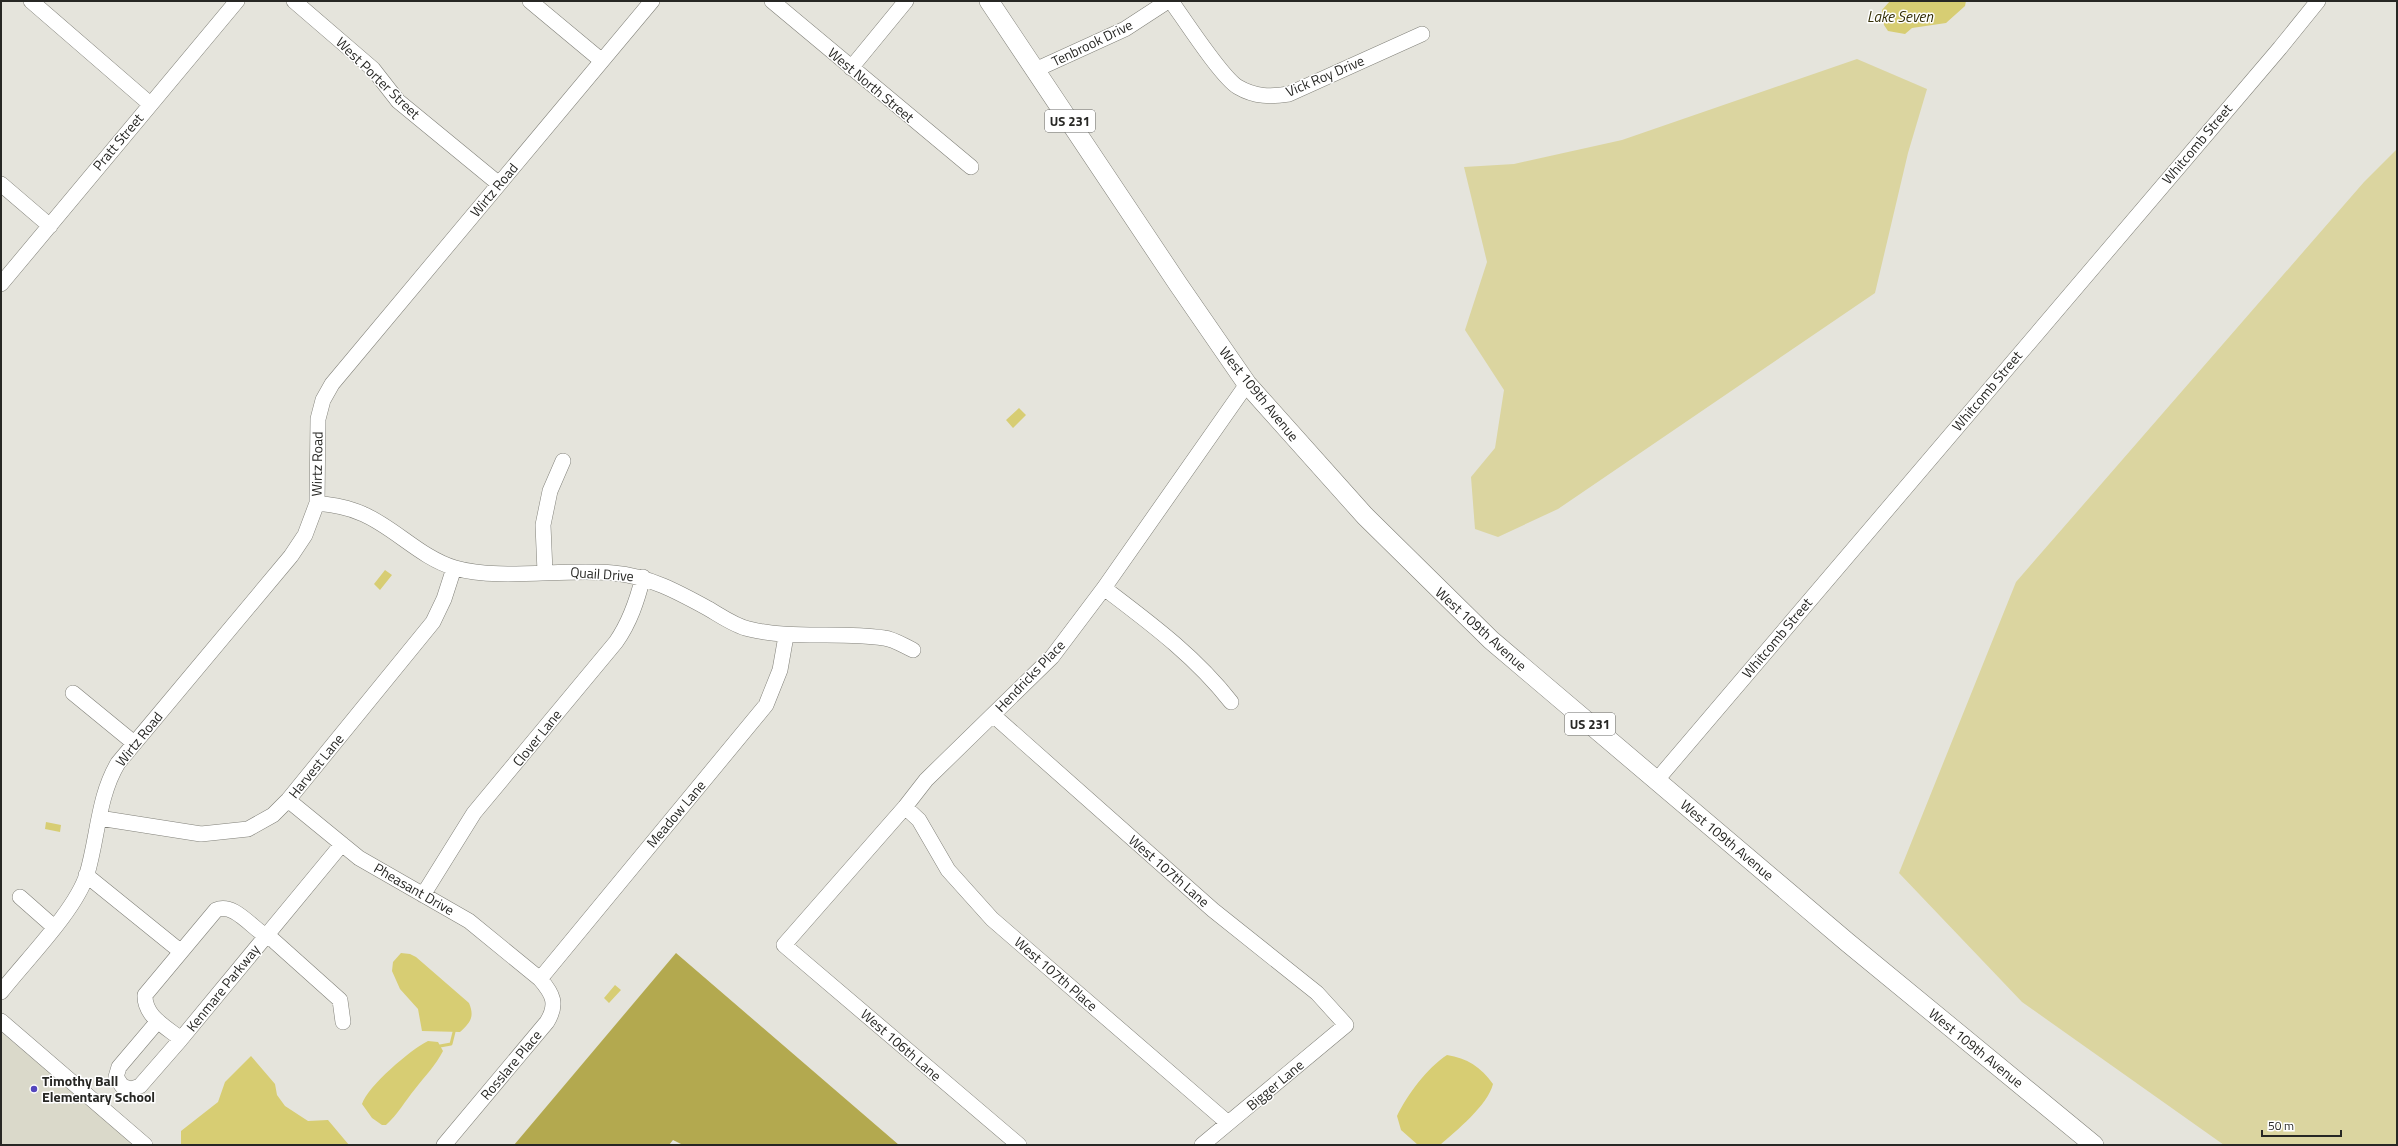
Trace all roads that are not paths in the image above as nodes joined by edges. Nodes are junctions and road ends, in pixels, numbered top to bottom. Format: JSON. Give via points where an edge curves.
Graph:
{"nodes":[{"id":1,"x":31,"y":1,"type":"edge"},
{"id":2,"x":237,"y":1,"type":"edge"},
{"id":3,"x":294,"y":1,"type":"edge"},
{"id":4,"x":530,"y":1,"type":"edge"},
{"id":5,"x":652,"y":1,"type":"edge"},
{"id":6,"x":772,"y":1,"type":"edge"},
{"id":7,"x":906,"y":1,"type":"edge"},
{"id":8,"x":989,"y":1,"type":"edge"},
{"id":9,"x":1170,"y":1,"type":"edge"},
{"id":10,"x":2318,"y":1,"type":"edge"},
{"id":11,"x":1422,"y":34,"type":"dead end"},
{"id":12,"x":602,"y":61,"type":"junction"},
{"id":13,"x":851,"y":68,"type":"junction"},
{"id":14,"x":1035,"y":70,"type":"junction"},
{"id":15,"x":150,"y":104,"type":"junction"},
{"id":16,"x":971,"y":167,"type":"dead end"},
{"id":17,"x":1,"y":184,"type":"edge"},
{"id":18,"x":499,"y":184,"type":"junction"},
{"id":19,"x":50,"y":226,"type":"junction"},
{"id":20,"x":1,"y":284,"type":"edge"},
{"id":21,"x":1247,"y":384,"type":"junction"},
{"id":22,"x":563,"y":461,"type":"dead end"},
{"id":23,"x":317,"y":503,"type":"junction"},
{"id":24,"x":454,"y":568,"type":"junction"},
{"id":25,"x":545,"y":572,"type":"junction"},
{"id":26,"x":643,"y":577,"type":"junction"},
{"id":27,"x":1104,"y":588,"type":"junction"},
{"id":28,"x":786,"y":636,"type":"junction"},
{"id":29,"x":913,"y":650,"type":"dead end"},
{"id":30,"x":73,"y":693,"type":"dead end"},
{"id":31,"x":1231,"y":702,"type":"dead end"},
{"id":32,"x":993,"y":715,"type":"junction"},
{"id":33,"x":134,"y":743,"type":"junction"},
{"id":34,"x":1656,"y":781,"type":"junction"},
{"id":35,"x":288,"y":800,"type":"junction"},
{"id":36,"x":905,"y":807,"type":"junction"},
{"id":37,"x":99,"y":818,"type":"junction"},
{"id":38,"x":342,"y":844,"type":"junction"},
{"id":39,"x":86,"y":874,"type":"junction"},
{"id":40,"x":424,"y":895,"type":"junction"},
{"id":41,"x":20,"y":898,"type":"dead end"},
{"id":42,"x":54,"y":926,"type":"junction"},
{"id":43,"x":264,"y":937,"type":"junction"},
{"id":44,"x":784,"y":945,"type":"joint"},
{"id":45,"x":180,"y":951,"type":"junction"},
{"id":46,"x":540,"y":979,"type":"junction"},
{"id":47,"x":1,"y":992,"type":"edge"},
{"id":48,"x":158,"y":1020,"type":"junction"},
{"id":49,"x":1,"y":1021,"type":"edge"},
{"id":50,"x":342,"y":1022,"type":"dead end"},
{"id":51,"x":1346,"y":1025,"type":"joint"},
{"id":52,"x":181,"y":1039,"type":"junction"},
{"id":53,"x":1228,"y":1123,"type":"junction"},
{"id":54,"x":145,"y":1145,"type":"edge"},
{"id":55,"x":444,"y":1145,"type":"edge"},
{"id":56,"x":1018,"y":1145,"type":"edge"},
{"id":57,"x":1202,"y":1145,"type":"edge"},
{"id":58,"x":2094,"y":1145,"type":"edge"}],
"edges":[{"from":1,"to":15,"type":"street"},
{"from":2,"to":15,"type":"street","name":"Pratt Street"},
{"from":3,"to":18,"type":"street","name":"West Porter Street","via":[[372,69],[398,101]]},
{"from":4,"to":12,"type":"street"},
{"from":5,"to":12,"type":"street","name":"Wirtz Road"},
{"from":6,"to":13,"type":"street","name":"West North Street"},
{"from":7,"to":13,"type":"street"},
{"from":8,"to":14,"type":"main road","name":"West 109th Avenue","number":"US 231"},
{"from":9,"to":11,"type":"street","name":"Vick Roy Drive","via":[[1230,82],[1260,95],[1289,94]]},
{"from":9,"to":14,"type":"street","name":"Tenbrook Drive","via":[[1125,30]]},
{"from":10,"to":34,"type":"street","name":"Whitcomb Street"},
{"from":12,"to":18,"type":"street","name":"Wirtz Road"},
{"from":13,"to":16,"type":"street","name":"West North Street"},
{"from":14,"to":21,"type":"main road","name":"West 109th Avenue","number":"US 231"},
{"from":15,"to":19,"type":"street","name":"Pratt Street"},
{"from":17,"to":19,"type":"street"},
{"from":18,"to":23,"type":"street","name":"Wirtz Road","via":[[323,400],[318,419]]},
{"from":19,"to":20,"type":"street","name":"Pratt Street"},
{"from":21,"to":27,"type":"street","name":"Hendricks Place"},
{"from":21,"to":34,"type":"main road","name":"West 109th Avenue","number":"US 231","via":[[1365,516],[1427,579],[1495,644]]},
{"from":22,"to":25,"type":"street","via":[[550,491],[543,525]]},
{"from":23,"to":24,"type":"street","name":"Quail Drive","via":[[340,506],[362,513],[426,554]]},
{"from":23,"to":33,"type":"street","name":"Wirtz Road","via":[[305,535],[290,556]]},
{"from":24,"to":25,"type":"street","name":"Quail Drive","via":[[480,573]]},
{"from":24,"to":35,"type":"street","name":"Harvest Lane","via":[[433,622]]},
{"from":25,"to":26,"type":"street","name":"Quail Drive","via":[[613,573]]},
{"from":26,"to":28,"type":"street","name":"Quail Drive","via":[[670,587],[747,628]]},
{"from":26,"to":40,"type":"street","name":"Clover Lane","via":[[636,604],[620,636],[474,813]]},
{"from":27,"to":31,"type":"street","via":[[1169,636],[1212,678]]},
{"from":27,"to":32,"type":"street","name":"Hendricks Place","via":[[1052,657]]},
{"from":28,"to":29,"type":"street","name":"Quail Drive","via":[[886,638]]},
{"from":28,"to":46,"type":"street","name":"Meadow Lane","via":[[780,670],[766,705]]},
{"from":30,"to":33,"type":"street"},
{"from":32,"to":36,"type":"street","name":"Hendricks Place","via":[[926,780]]},
{"from":32,"to":51,"type":"street","name":"West 107th Lane","via":[[1213,910],[1317,993]]},
{"from":33,"to":37,"type":"street","name":"Wirtz Road","via":[[108,780]]},
{"from":34,"to":58,"type":"main road","name":"West 109th Avenue","number":"US 231"},
{"from":35,"to":37,"type":"street","name":"Harvest Lane","via":[[273,814],[248,829],[201,834]]},
{"from":35,"to":38,"type":"street","name":"Pheasant Drive"},
{"from":36,"to":44,"type":"street","name":"Hendricks Place"},
{"from":36,"to":53,"type":"street","name":"West 107th Place","via":[[919,820],[948,870],[992,919]]},
{"from":37,"to":39,"type":"street","name":"Wirtz Road"},
{"from":38,"to":40,"type":"street","name":"Pheasant Drive","via":[[360,858]]},
{"from":38,"to":43,"type":"street","name":"Kenmare Parkway"},
{"from":39,"to":42,"type":"street","name":"Wirtz Road","via":[[74,902]]},
{"from":39,"to":45,"type":"street"},
{"from":40,"to":46,"type":"street","name":"Pheasant Drive","via":[[468,921]]},
{"from":41,"to":42,"type":"street"},
{"from":42,"to":47,"type":"street","name":"Wirtz Road"},
{"from":43,"to":45,"type":"street","name":"Kenmare Parkway","via":[[236,913],[222,907],[216,910]]},
{"from":43,"to":50,"type":"street","via":[[273,940],[340,1000]]},
{"from":43,"to":52,"type":"street","name":"Kenmare Parkway"},
{"from":44,"to":56,"type":"street","name":"West 106th Lane"},
{"from":45,"to":48,"type":"street","name":"Kenmare Parkway","via":[[145,995],[148,1011]]},
{"from":46,"to":55,"type":"street","name":"Rosslare Place","via":[[553,1000],[553,1012]]},
{"from":48,"to":52,"type":"street","name":"Kenmare Parkway"},
{"from":48,"to":52,"type":"street","name":"Kenmare Parkway","via":[[119,1067],[116,1077],[122,1086],[131,1089],[140,1086]]},
{"from":49,"to":54,"type":"street"},
{"from":51,"to":53,"type":"street","name":"Bigger Lane"},
{"from":53,"to":57,"type":"street","name":"Bigger Lane"}]}
